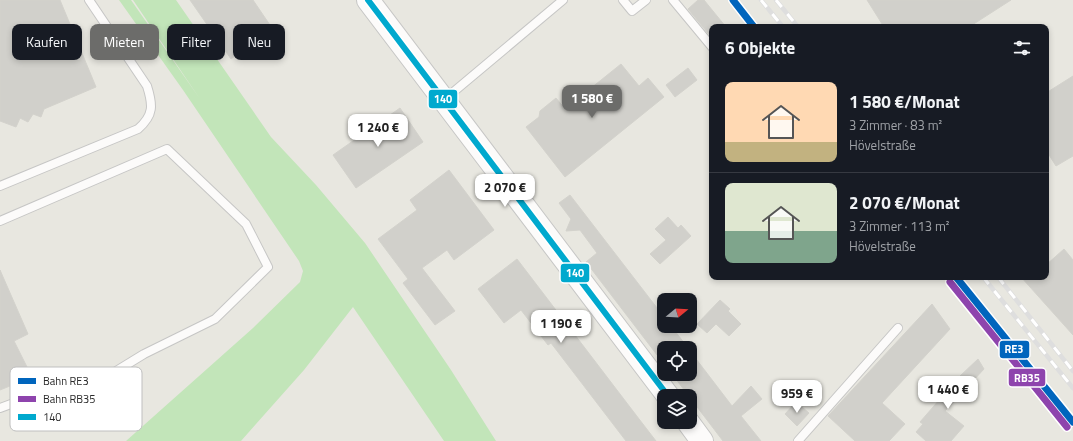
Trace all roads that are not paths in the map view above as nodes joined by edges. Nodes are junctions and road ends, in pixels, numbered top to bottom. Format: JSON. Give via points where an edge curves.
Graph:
{"nodes":[{"id":1,"x":89,"y":0,"type":"edge"},
{"id":2,"x":368,"y":0,"type":"edge"},
{"id":3,"x":563,"y":0,"type":"edge"},
{"id":4,"x":623,"y":0,"type":"edge"},
{"id":5,"x":646,"y":0,"type":"edge"},
{"id":6,"x":674,"y":0,"type":"edge"},
{"id":7,"x":709,"y":43,"type":"edge"},
{"id":8,"x":445,"y":100,"type":"junction"},
{"id":9,"x":0,"y":186,"type":"edge"},
{"id":10,"x":0,"y":221,"type":"edge"},
{"id":11,"x":898,"y":328,"type":"dead end"},
{"id":12,"x":123,"y":367,"type":"edge"},
{"id":13,"x":663,"y":389,"type":"edge"},
{"id":14,"x":10,"y":404,"type":"edge"},
{"id":15,"x":0,"y":408,"type":"edge"},
{"id":16,"x":693,"y":429,"type":"edge"},
{"id":17,"x":702,"y":441,"type":"edge"},
{"id":18,"x":798,"y":441,"type":"edge"}],
"edges":[{"from":1,"to":9,"type":"lane","via":[[147,86],[151,98],[150,114],[138,129]]},
{"from":2,"to":8,"type":"main road"},
{"from":3,"to":8,"type":"lane"},
{"from":4,"to":5,"type":"lane","via":[[632,11]]},
{"from":6,"to":7,"type":"lane"},
{"from":8,"to":13,"type":"main road"},
{"from":10,"to":12,"type":"lane","via":[[167,149],[246,224],[268,267],[215,320]]},
{"from":11,"to":18,"type":"lane"},
{"from":14,"to":15,"type":"lane"},
{"from":16,"to":17,"type":"main road"}]}
